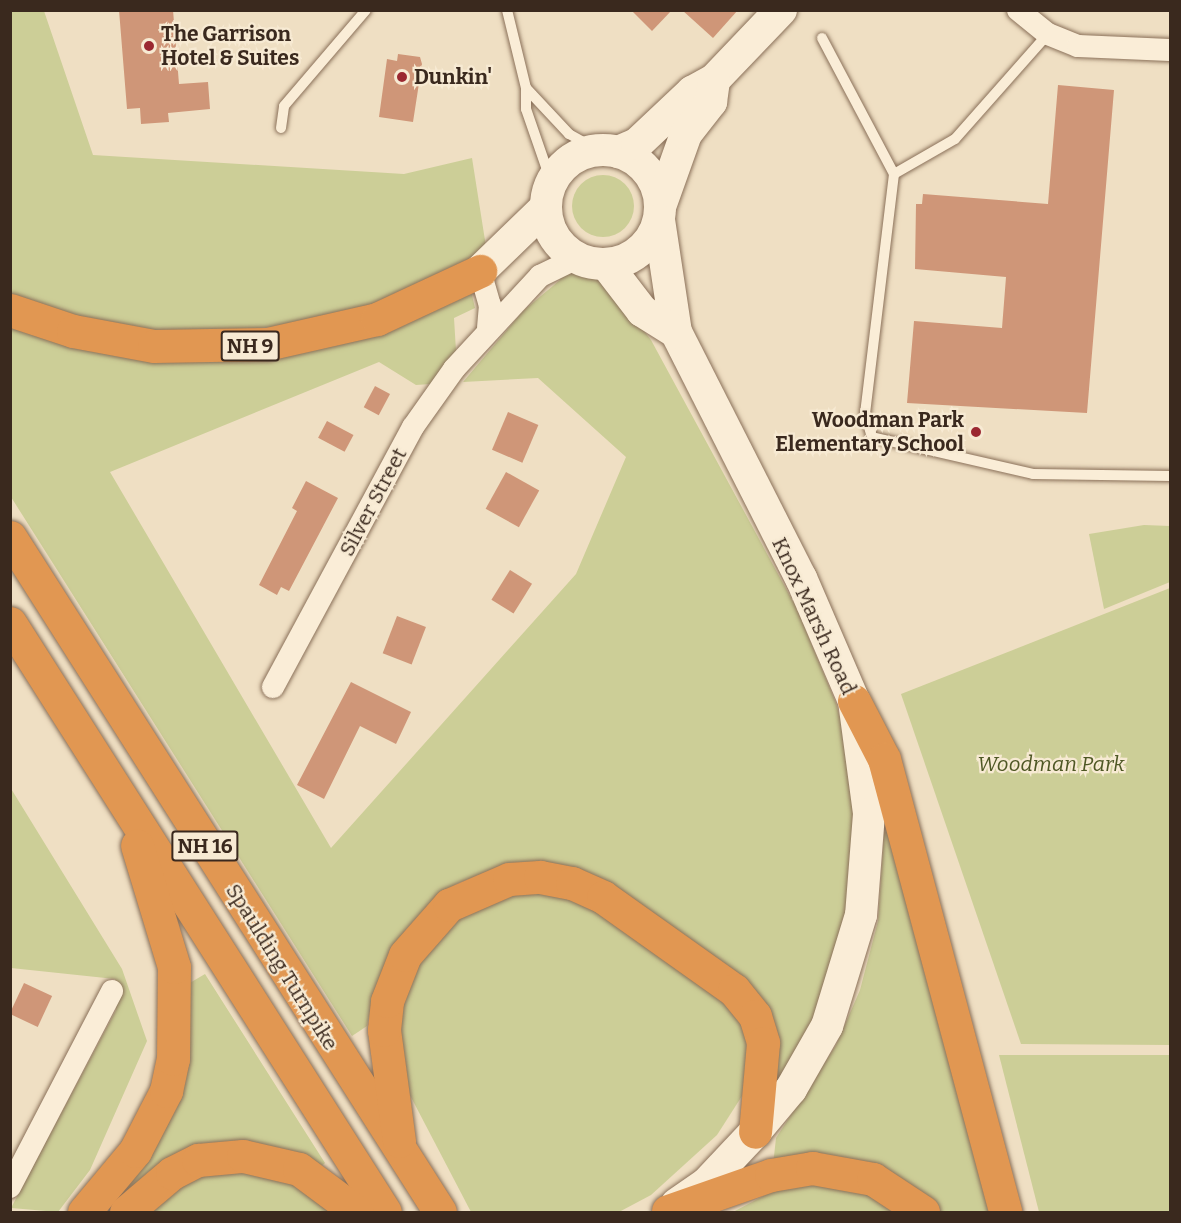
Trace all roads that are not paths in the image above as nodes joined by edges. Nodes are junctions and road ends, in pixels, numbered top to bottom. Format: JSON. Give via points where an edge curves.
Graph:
{"nodes":[{"id":1,"x":366,"y":10,"type":"edge"},
{"id":2,"x":507,"y":10,"type":"edge"},
{"id":3,"x":781,"y":10,"type":"edge"},
{"id":4,"x":1018,"y":10,"type":"edge"},
{"id":5,"x":1048,"y":34,"type":"junction"},
{"id":6,"x":822,"y":38,"type":"dead end"},
{"id":7,"x":1170,"y":50,"type":"edge"},
{"id":8,"x":714,"y":80,"type":"junction"},
{"id":9,"x":526,"y":88,"type":"junction"},
{"id":10,"x":281,"y":128,"type":"dead end"},
{"id":11,"x":608,"y":151,"type":"junction"},
{"id":12,"x":894,"y":174,"type":"junction"},
{"id":13,"x":548,"y":194,"type":"junction"},
{"id":14,"x":659,"y":214,"type":"junction"},
{"id":15,"x":592,"y":261,"type":"junction"},
{"id":16,"x":480,"y":271,"type":"junction"},
{"id":17,"x":10,"y":310,"type":"edge"},
{"id":18,"x":488,"y":327,"type":"junction"},
{"id":19,"x":676,"y":332,"type":"junction"},
{"id":20,"x":1170,"y":476,"type":"edge"},
{"id":21,"x":10,"y":537,"type":"edge"},
{"id":22,"x":10,"y":622,"type":"edge"},
{"id":23,"x":273,"y":687,"type":"dead end"},
{"id":24,"x":854,"y":701,"type":"junction"},
{"id":25,"x":124,"y":803,"type":"junction"},
{"id":26,"x":112,"y":991,"type":"dead end"},
{"id":27,"x":755,"y":1132,"type":"junction"},
{"id":28,"x":401,"y":1154,"type":"junction"},
{"id":29,"x":10,"y":1187,"type":"edge"},
{"id":30,"x":84,"y":1212,"type":"edge"},
{"id":31,"x":126,"y":1212,"type":"edge"},
{"id":32,"x":357,"y":1212,"type":"edge"},
{"id":33,"x":385,"y":1212,"type":"edge"},
{"id":34,"x":440,"y":1212,"type":"edge"},
{"id":35,"x":667,"y":1212,"type":"edge"},
{"id":36,"x":923,"y":1212,"type":"edge"},
{"id":37,"x":1005,"y":1212,"type":"edge"}],
"edges":[{"from":1,"to":10,"type":"lane","via":[[284,106]]},
{"from":2,"to":9,"type":"lane"},
{"from":3,"to":8,"type":"main road","number":"NH 9"},
{"from":4,"to":5,"type":"street"},
{"from":5,"to":7,"type":"street","via":[[1094,48]]},
{"from":5,"to":12,"type":"lane","via":[[956,139]]},
{"from":6,"to":12,"type":"lane"},
{"from":8,"to":11,"type":"main road","number":"NH 9","via":[[692,92],[637,144]]},
{"from":8,"to":14,"type":"main road","number":"NH 9","via":[[711,102],[686,134]]},
{"from":9,"to":11,"type":"lane","via":[[569,134]]},
{"from":9,"to":13,"type":"lane","via":[[526,109]]},
{"from":11,"to":13,"type":"main road","number":"NH 9","via":[[571,159]]},
{"from":11,"to":14,"type":"main road","number":"NH 9","via":[[649,172]]},
{"from":12,"to":20,"type":"lane","via":[[865,413],[872,437],[1033,474]]},
{"from":13,"to":15,"type":"main road","via":[[558,243]]},
{"from":13,"to":16,"type":"main road","number":"NH 9"},
{"from":14,"to":15,"type":"main road","number":"NH 9","via":[[645,246]]},
{"from":14,"to":19,"type":"main road","name":"Knox Marsh Road","number":"NH 9"},
{"from":15,"to":18,"type":"street","name":"Silver Street","via":[[540,276]]},
{"from":15,"to":19,"type":"main road","via":[[642,311]]},
{"from":16,"to":17,"type":"highway","number":"NH 9","via":[[378,319],[267,344],[154,346],[73,331]]},
{"from":16,"to":18,"type":"street","via":[[490,305]]},
{"from":18,"to":23,"type":"street","name":"Silver Street","via":[[413,427]]},
{"from":19,"to":24,"type":"main road","name":"Knox Marsh Road","number":"NH 9","via":[[801,578]]},
{"from":21,"to":28,"type":"highway","name":"Spaulding Turnpike","number":"NH 16"},
{"from":22,"to":25,"type":"highway","number":"NH 16"},
{"from":24,"to":27,"type":"main road","name":"Knox Marsh Road","number":"NH 9","via":[[869,814],[861,915],[827,1026],[791,1089]]},
{"from":24,"to":37,"type":"highway","via":[[884,759]]},
{"from":25,"to":30,"type":"highway","via":[[171,954],[177,1026],[165,1091],[152,1121],[111,1184]]},
{"from":25,"to":33,"type":"highway","number":"NH 16"},
{"from":26,"to":29,"type":"street"},
{"from":27,"to":28,"type":"highway","via":[[763,1043],[755,1016],[734,990],[603,897],[572,883],[540,877],[509,879],[449,905],[405,955],[387,1001],[384,1030]]},
{"from":27,"to":35,"type":"main road","name":"Knox Marsh Road","number":"NH 9","via":[[707,1183]]},
{"from":28,"to":34,"type":"highway","name":"Spaulding Turnpike","number":"NH 16"},
{"from":31,"to":32,"type":"highway","via":[[172,1173],[198,1161],[243,1156],[299,1169]]},
{"from":35,"to":36,"type":"highway","via":[[771,1175],[812,1168],[873,1179]]}]}
